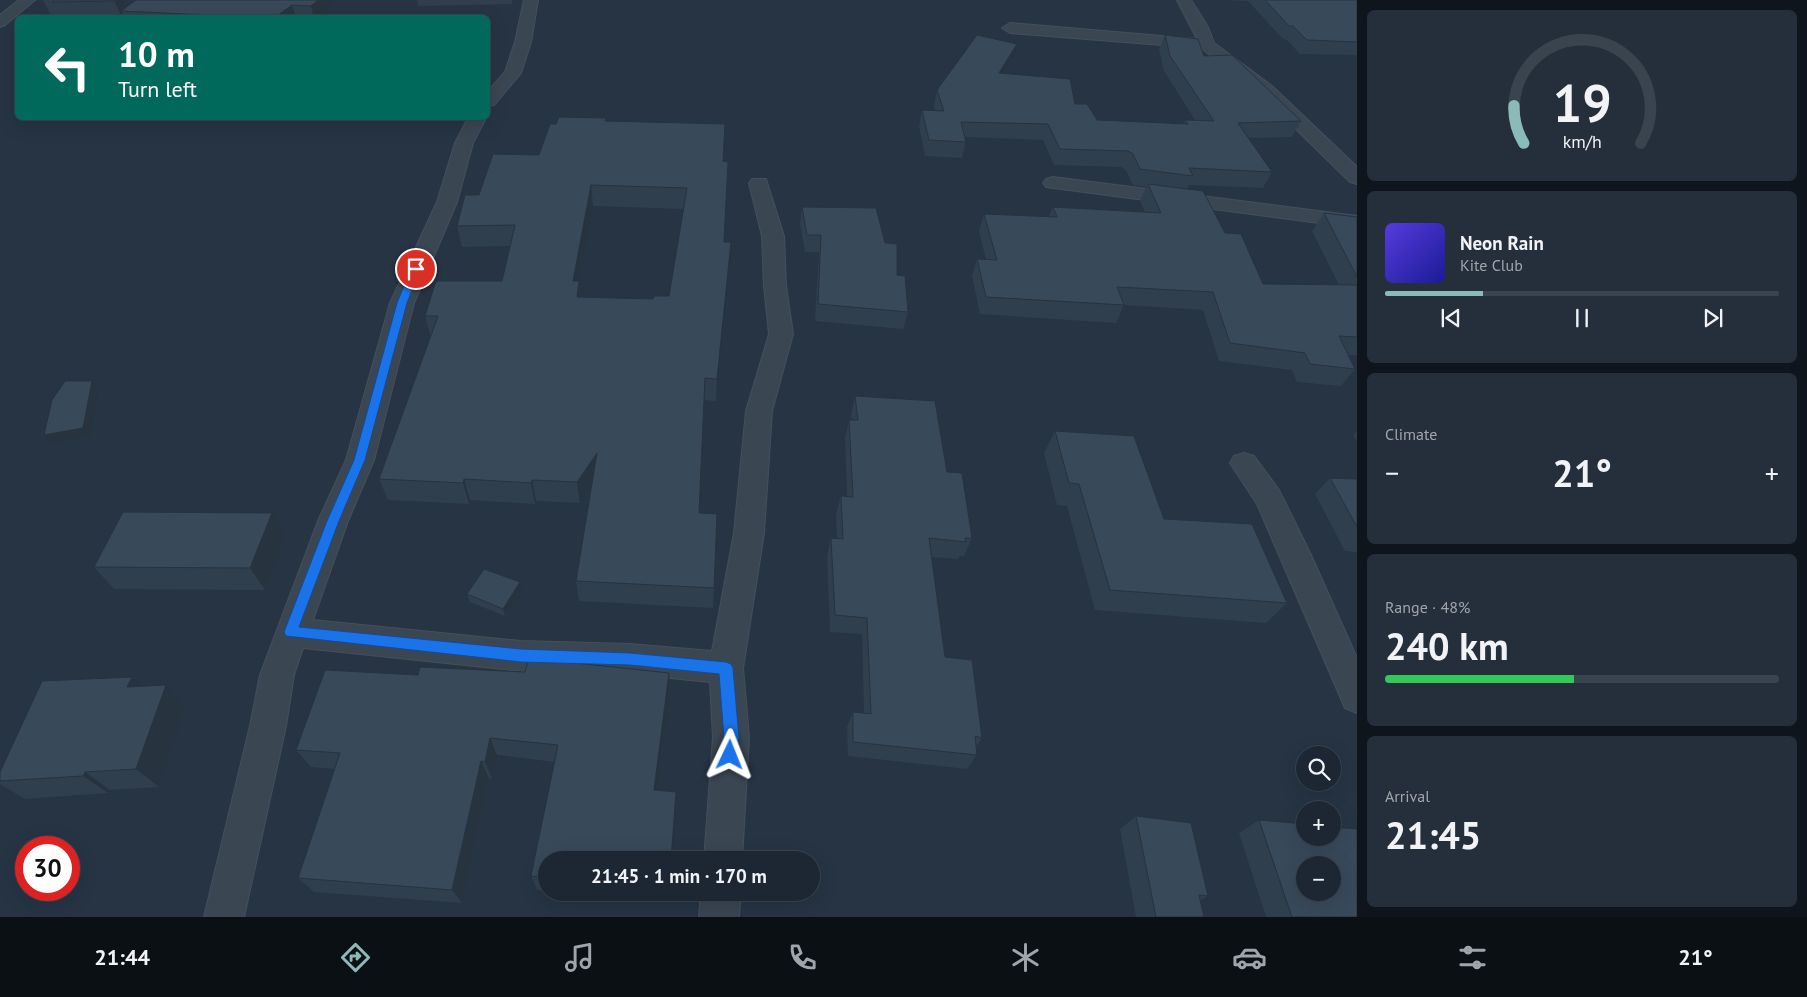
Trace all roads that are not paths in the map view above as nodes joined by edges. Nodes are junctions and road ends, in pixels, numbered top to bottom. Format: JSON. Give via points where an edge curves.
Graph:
{"nodes":[{"id":1,"x":28,"y":0,"type":"edge"},
{"id":2,"x":531,"y":0,"type":"edge"},
{"id":3,"x":1184,"y":0,"type":"edge"},
{"id":4,"x":0,"y":22,"type":"edge"},
{"id":5,"x":0,"y":26,"type":"edge"},
{"id":6,"x":15,"y":27,"type":"edge"},
{"id":7,"x":1010,"y":28,"type":"dead end"},
{"id":8,"x":1207,"y":45,"type":"junction"},
{"id":9,"x":490,"y":99,"type":"edge"},
{"id":10,"x":476,"y":120,"type":"edge"},
{"id":11,"x":1357,"y":178,"type":"edge"},
{"id":12,"x":759,"y":183,"type":"dead end"},
{"id":13,"x":1052,"y":183,"type":"dead end"},
{"id":14,"x":1357,"y":222,"type":"edge"},
{"id":15,"x":1244,"y":463,"type":"dead end"},
{"id":16,"x":291,"y":632,"type":"junction"},
{"id":17,"x":726,"y":668,"type":"junction"},
{"id":18,"x":1357,"y":697,"type":"edge"},
{"id":19,"x":724,"y":851,"type":"edge"},
{"id":20,"x":720,"y":901,"type":"edge"},
{"id":21,"x":224,"y":917,"type":"edge"},
{"id":22,"x":719,"y":917,"type":"edge"}],
"edges":[{"from":1,"to":4,"type":"street"},
{"from":2,"to":9,"type":"street","via":[[523,42],[512,73]]},
{"from":3,"to":8,"type":"street"},
{"from":5,"to":6,"type":"street"},
{"from":7,"to":8,"type":"street"},
{"from":8,"to":11,"type":"street","via":[[1266,90]]},
{"from":10,"to":16,"type":"street","via":[[464,143],[446,202],[402,303],[360,460]]},
{"from":12,"to":17,"type":"street","via":[[773,236],[781,334],[759,411],[749,533]]},
{"from":13,"to":14,"type":"street"},
{"from":15,"to":18,"type":"street","via":[[1269,498]]},
{"from":16,"to":17,"type":"street","via":[[521,656],[630,659]]},
{"from":16,"to":21,"type":"street","via":[[277,675]]},
{"from":17,"to":19,"type":"street","via":[[731,738]]},
{"from":20,"to":22,"type":"street"}]}
